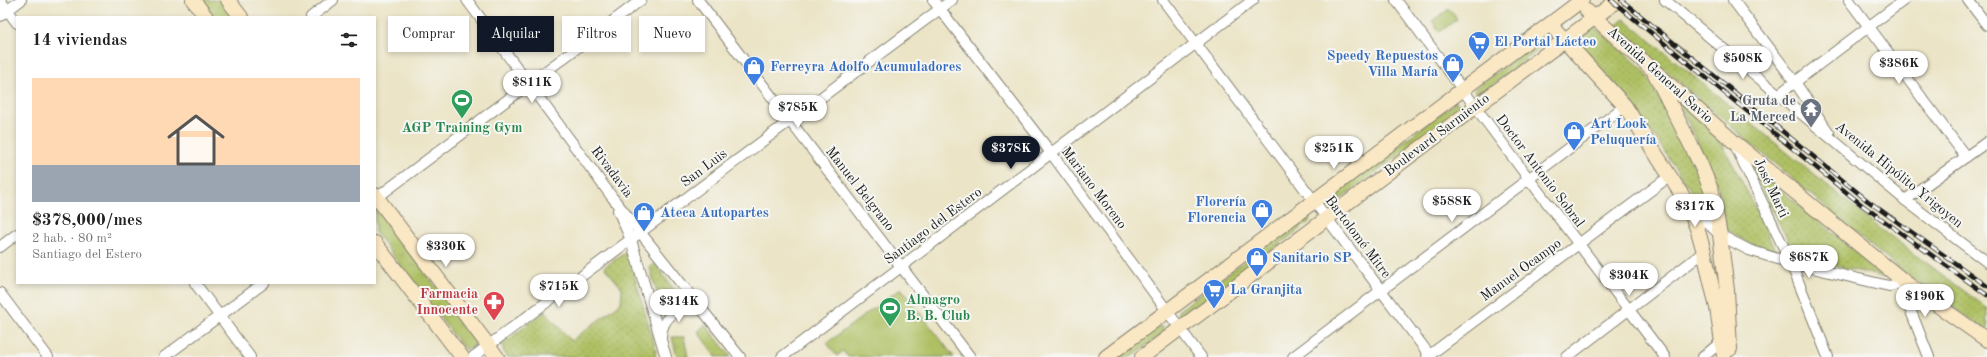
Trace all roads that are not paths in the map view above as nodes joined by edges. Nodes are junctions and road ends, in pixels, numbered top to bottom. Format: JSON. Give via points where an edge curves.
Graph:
{"nodes":[{"id":1,"x":0,"y":0,"type":"edge"},
{"id":2,"x":21,"y":0,"type":"edge"},
{"id":3,"x":193,"y":0,"type":"edge"},
{"id":4,"x":228,"y":0,"type":"edge"},
{"id":5,"x":333,"y":0,"type":"edge"},
{"id":6,"x":467,"y":0,"type":"edge"},
{"id":7,"x":641,"y":0,"type":"edge"},
{"id":8,"x":698,"y":0,"type":"edge"},
{"id":9,"x":933,"y":0,"type":"edge"},
{"id":10,"x":952,"y":0,"type":"edge"},
{"id":11,"x":1163,"y":0,"type":"edge"},
{"id":12,"x":1253,"y":0,"type":"edge"},
{"id":13,"x":1396,"y":0,"type":"edge"},
{"id":14,"x":1618,"y":0,"type":"edge"},
{"id":15,"x":1665,"y":0,"type":"edge"},
{"id":16,"x":1734,"y":0,"type":"edge"},
{"id":17,"x":1849,"y":0,"type":"edge"},
{"id":18,"x":1904,"y":0,"type":"edge"},
{"id":19,"x":1968,"y":0,"type":"edge"},
{"id":20,"x":1579,"y":2,"type":"edge"},
{"id":21,"x":940,"y":9,"type":"junction"},
{"id":22,"x":4,"y":13,"type":"edge"},
{"id":23,"x":205,"y":16,"type":"edge"},
{"id":24,"x":240,"y":16,"type":"edge"},
{"id":25,"x":312,"y":16,"type":"edge"},
{"id":26,"x":1595,"y":16,"type":"junction"},
{"id":27,"x":16,"y":21,"type":"edge"},
{"id":28,"x":1550,"y":24,"type":"junction"},
{"id":29,"x":1987,"y":25,"type":"edge"},
{"id":30,"x":1869,"y":26,"type":"junction"},
{"id":31,"x":1563,"y":41,"type":"junction"},
{"id":32,"x":1195,"y":43,"type":"junction"},
{"id":33,"x":1651,"y":66,"type":"junction"},
{"id":34,"x":1795,"y":82,"type":"junction"},
{"id":35,"x":530,"y":83,"type":"junction"},
{"id":36,"x":1462,"y":90,"type":"junction"},
{"id":37,"x":1778,"y":96,"type":"junction"},
{"id":38,"x":1624,"y":106,"type":"junction"},
{"id":39,"x":1475,"y":107,"type":"junction"},
{"id":40,"x":790,"y":121,"type":"junction"},
{"id":41,"x":1734,"y":142,"type":"junction"},
{"id":42,"x":1987,"y":142,"type":"edge"},
{"id":43,"x":1836,"y":143,"type":"junction"},
{"id":44,"x":1051,"y":153,"type":"junction"},
{"id":45,"x":1966,"y":157,"type":"junction"},
{"id":46,"x":1670,"y":176,"type":"junction"},
{"id":47,"x":1529,"y":179,"type":"junction"},
{"id":48,"x":376,"y":197,"type":"edge"},
{"id":49,"x":612,"y":197,"type":"junction"},
{"id":50,"x":1905,"y":200,"type":"junction"},
{"id":51,"x":1314,"y":201,"type":"junction"},
{"id":52,"x":1687,"y":203,"type":"junction"},
{"id":53,"x":1327,"y":219,"type":"junction"},
{"id":54,"x":641,"y":232,"type":"junction"},
{"id":55,"x":16,"y":235,"type":"edge"},
{"id":56,"x":1720,"y":235,"type":"junction"},
{"id":57,"x":631,"y":240,"type":"junction"},
{"id":58,"x":376,"y":244,"type":"edge"},
{"id":59,"x":1579,"y":245,"type":"junction"},
{"id":60,"x":0,"y":247,"type":"edge"},
{"id":61,"x":1704,"y":252,"type":"junction"},
{"id":62,"x":1987,"y":262,"type":"edge"},
{"id":63,"x":1791,"y":263,"type":"junction"},
{"id":64,"x":903,"y":267,"type":"junction"},
{"id":65,"x":1906,"y":283,"type":"junction"},
{"id":66,"x":196,"y":284,"type":"edge"},
{"id":67,"x":263,"y":284,"type":"edge"},
{"id":68,"x":1381,"y":290,"type":"junction"},
{"id":69,"x":0,"y":294,"type":"edge"},
{"id":70,"x":702,"y":310,"type":"junction"},
{"id":71,"x":1168,"y":311,"type":"junction"},
{"id":72,"x":1629,"y":311,"type":"junction"},
{"id":73,"x":219,"y":316,"type":"junction"},
{"id":74,"x":1180,"y":328,"type":"junction"},
{"id":75,"x":1726,"y":338,"type":"junction"},
{"id":76,"x":1987,"y":340,"type":"edge"},
{"id":77,"x":661,"y":342,"type":"junction"},
{"id":78,"x":492,"y":352,"type":"edge"},
{"id":79,"x":1429,"y":356,"type":"edge"},
{"id":80,"x":48,"y":357,"type":"edge"},
{"id":81,"x":164,"y":357,"type":"edge"},
{"id":82,"x":250,"y":357,"type":"edge"},
{"id":83,"x":462,"y":357,"type":"edge"},
{"id":84,"x":473,"y":357,"type":"edge"},
{"id":85,"x":666,"y":357,"type":"edge"},
{"id":86,"x":740,"y":357,"type":"edge"},
{"id":87,"x":782,"y":357,"type":"edge"},
{"id":88,"x":970,"y":357,"type":"edge"},
{"id":89,"x":1106,"y":357,"type":"edge"},
{"id":90,"x":1142,"y":357,"type":"edge"},
{"id":91,"x":1201,"y":357,"type":"edge"},
{"id":92,"x":1293,"y":357,"type":"edge"},
{"id":93,"x":1567,"y":357,"type":"edge"},
{"id":94,"x":1665,"y":357,"type":"edge"},
{"id":95,"x":1703,"y":357,"type":"edge"},
{"id":96,"x":1724,"y":357,"type":"edge"},
{"id":97,"x":1730,"y":357,"type":"edge"},
{"id":98,"x":1828,"y":357,"type":"edge"},
{"id":99,"x":1928,"y":357,"type":"edge"}],
"edges":[{"from":1,"to":22,"type":"street"},
{"from":2,"to":22,"type":"street"},
{"from":3,"to":23,"type":"main road"},
{"from":4,"to":24,"type":"main road"},
{"from":5,"to":25,"type":"street"},
{"from":6,"to":35,"type":"street","name":"Rivadavia"},
{"from":7,"to":35,"type":"street"},
{"from":8,"to":40,"type":"street","name":"Manuel Belgrano"},
{"from":9,"to":21,"type":"street","name":"Mariano Moreno"},
{"from":10,"to":21,"type":"street","name":"San Luis"},
{"from":11,"to":32,"type":"street","name":"Bartolomé Mitre"},
{"from":12,"to":32,"type":"street","name":"Santiago del Estero"},
{"from":13,"to":36,"type":"street","name":"Doctor Antonio Sobral"},
{"from":14,"to":26,"type":"main road","name":"Boulevard Sarmiento"},
{"from":15,"to":37,"type":"street","name":"Avenida Hipólito Yrigoyen"},
{"from":16,"to":34,"type":"street"},
{"from":17,"to":30,"type":"street"},
{"from":18,"to":30,"type":"street"},
{"from":19,"to":29,"type":"street"},
{"from":20,"to":26,"type":"main road","name":"Avenida General Savio"},
{"from":20,"to":28,"type":"main road","name":"Boulevard Sarmiento"},
{"from":21,"to":40,"type":"street","name":"San Luis"},
{"from":21,"to":44,"type":"street","name":"Mariano Moreno"},
{"from":22,"to":27,"type":"street"},
{"from":26,"to":31,"type":"main road","name":"Boulevard Sarmiento"},
{"from":26,"to":33,"type":"main road","name":"Avenida General Savio"},
{"from":28,"to":31,"type":"main road"},
{"from":28,"to":36,"type":"main road","name":"Boulevard Sarmiento"},
{"from":30,"to":34,"type":"street"},
{"from":30,"to":45,"type":"street"},
{"from":31,"to":38,"type":"main road"},
{"from":31,"to":39,"type":"main road","name":"Boulevard Sarmiento"},
{"from":32,"to":44,"type":"street","name":"Santiago del Estero"},
{"from":32,"to":51,"type":"street","name":"Bartolomé Mitre"},
{"from":33,"to":41,"type":"main road","name":"Avenida General Savio"},
{"from":33,"to":56,"type":"main road","via":[[1708,180]]},
{"from":34,"to":37,"type":"street"},
{"from":34,"to":43,"type":"street"},
{"from":35,"to":48,"type":"street"},
{"from":35,"to":49,"type":"street","name":"Rivadavia"},
{"from":36,"to":39,"type":"street","name":"Doctor Antonio Sobral"},
{"from":36,"to":51,"type":"main road","name":"Boulevard Sarmiento"},
{"from":37,"to":43,"type":"street","name":"Avenida Hipólito Yrigoyen"},
{"from":38,"to":46,"type":"main road"},
{"from":38,"to":47,"type":"street"},
{"from":39,"to":47,"type":"street","name":"Doctor Antonio Sobral"},
{"from":39,"to":53,"type":"main road","name":"Boulevard Sarmiento"},
{"from":40,"to":54,"type":"street","name":"San Luis"},
{"from":40,"to":64,"type":"street","name":"Manuel Belgrano"},
{"from":41,"to":63,"type":"street","name":"José Marti"},
{"from":41,"to":65,"type":"main road","name":"Avenida General Savio"},
{"from":42,"to":45,"type":"street"},
{"from":43,"to":50,"type":"street","name":"Avenida Hipólito Yrigoyen"},
{"from":44,"to":64,"type":"street","name":"Santiago del Estero"},
{"from":44,"to":71,"type":"street","name":"Mariano Moreno"},
{"from":45,"to":50,"type":"street"},
{"from":46,"to":52,"type":"main road"},
{"from":46,"to":59,"type":"street","name":"Manuel Ocampo"},
{"from":47,"to":59,"type":"street","name":"Doctor Antonio Sobral"},
{"from":47,"to":68,"type":"street"},
{"from":48,"to":78,"type":"main road"},
{"from":49,"to":54,"type":"street","name":"Rivadavia"},
{"from":49,"to":57,"type":"street"},
{"from":50,"to":62,"type":"street","name":"Avenida Hipólito Yrigoyen"},
{"from":51,"to":53,"type":"street","name":"Bartolomé Mitre"},
{"from":51,"to":71,"type":"main road","name":"Boulevard Sarmiento"},
{"from":52,"to":56,"type":"street"},
{"from":52,"to":61,"type":"main road"},
{"from":53,"to":68,"type":"street","name":"Bartolomé Mitre"},
{"from":53,"to":74,"type":"main road","name":"Boulevard Sarmiento"},
{"from":54,"to":57,"type":"street","name":"San Luis"},
{"from":54,"to":70,"type":"street","name":"Rivadavia"},
{"from":55,"to":60,"type":"street"},
{"from":56,"to":63,"type":"street","via":[[1749,250]]},
{"from":56,"to":75,"type":"main road","via":[[1727,290]]},
{"from":57,"to":77,"type":"street"},
{"from":57,"to":78,"type":"street","name":"San Luis"},
{"from":58,"to":83,"type":"main road"},
{"from":59,"to":72,"type":"street","name":"Doctor Antonio Sobral"},
{"from":59,"to":79,"type":"street","name":"Manuel Ocampo"},
{"from":61,"to":72,"type":"street"},
{"from":61,"to":75,"type":"main road"},
{"from":63,"to":65,"type":"street","via":[[1889,286]]},
{"from":63,"to":98,"type":"street","name":"José Marti"},
{"from":64,"to":87,"type":"street","name":"Santiago del Estero"},
{"from":64,"to":88,"type":"street","name":"Manuel Belgrano"},
{"from":65,"to":76,"type":"main road","name":"Avenida General Savio"},
{"from":65,"to":99,"type":"street","via":[[1908,304]]},
{"from":66,"to":73,"type":"street"},
{"from":67,"to":73,"type":"street"},
{"from":68,"to":79,"type":"street","name":"Bartolomé Mitre"},
{"from":68,"to":92,"type":"street"},
{"from":69,"to":80,"type":"street"},
{"from":70,"to":77,"type":"street","via":[[685,307],[676,310],[664,322]]},
{"from":70,"to":86,"type":"street","name":"Rivadavia"},
{"from":71,"to":74,"type":"street","name":"Mariano Moreno"},
{"from":71,"to":89,"type":"main road","name":"Boulevard Sarmiento"},
{"from":72,"to":93,"type":"street"},
{"from":72,"to":94,"type":"street","name":"Doctor Antonio Sobral"},
{"from":73,"to":81,"type":"street"},
{"from":73,"to":82,"type":"street"},
{"from":74,"to":90,"type":"main road","name":"Boulevard Sarmiento"},
{"from":74,"to":91,"type":"street","name":"Mariano Moreno"},
{"from":75,"to":95,"type":"street"},
{"from":75,"to":96,"type":"main road"},
{"from":75,"to":97,"type":"main road"},
{"from":77,"to":85,"type":"street"},
{"from":78,"to":84,"type":"street","name":"San Luis"}]}
